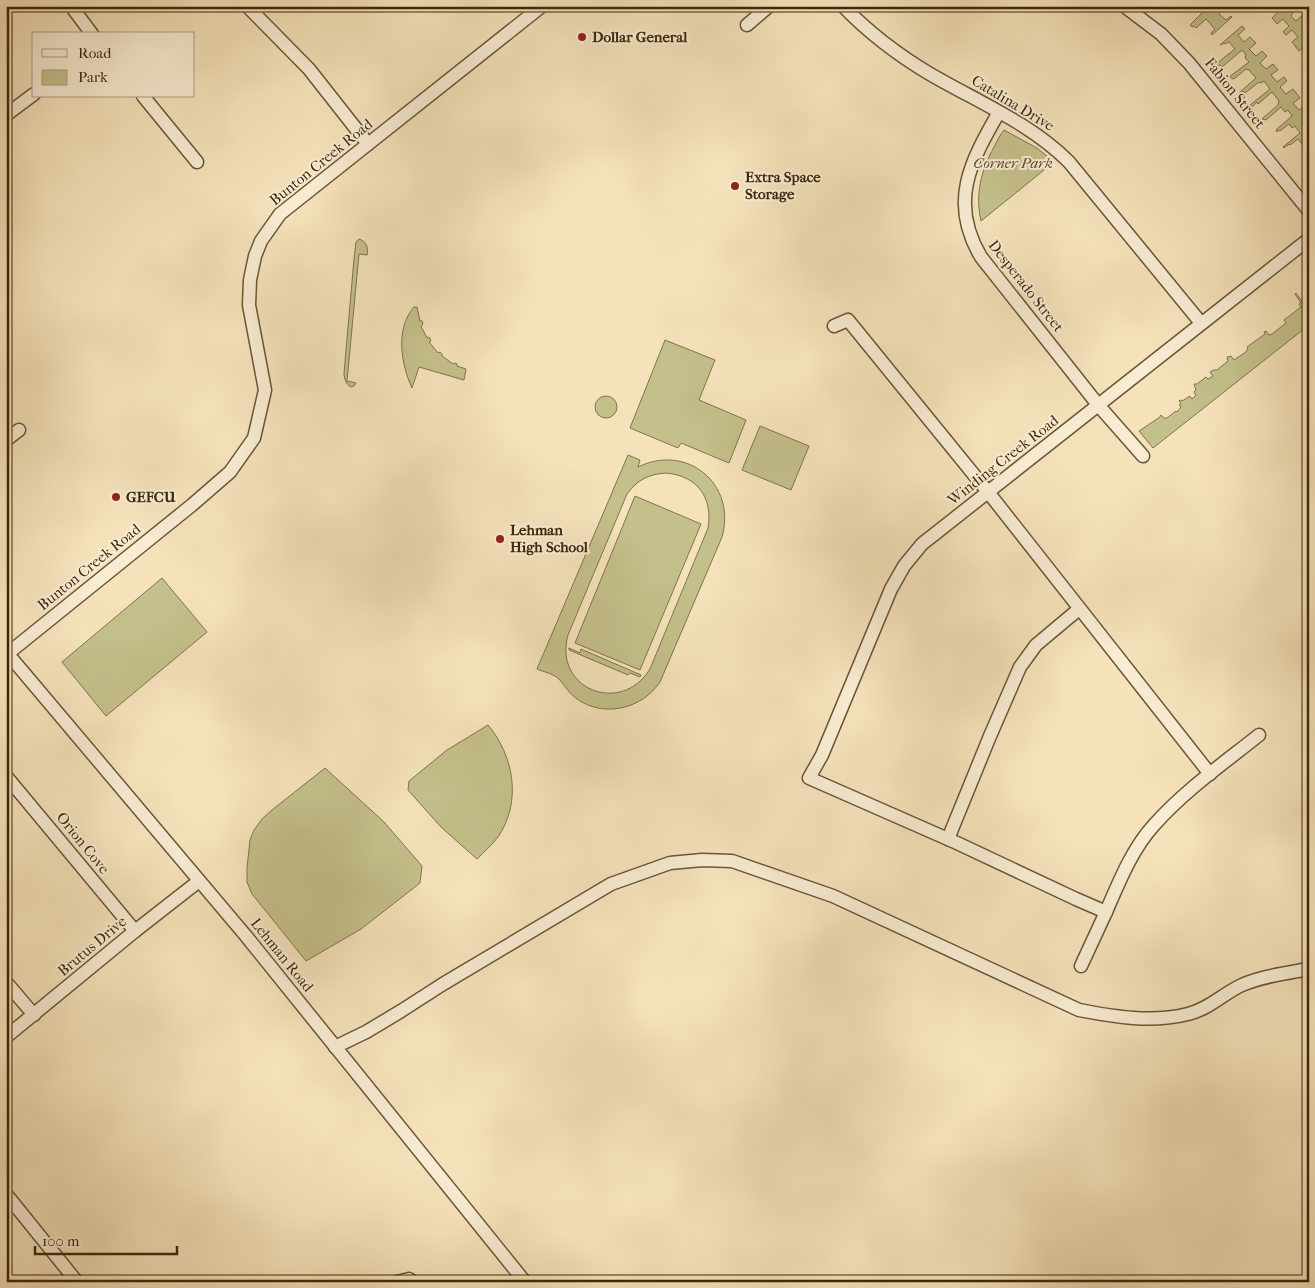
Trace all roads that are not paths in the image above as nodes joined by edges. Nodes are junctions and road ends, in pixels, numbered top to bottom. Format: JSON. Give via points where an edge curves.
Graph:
{"nodes":[{"id":1,"x":70,"y":6,"type":"edge"},
{"id":2,"x":246,"y":6,"type":"edge"},
{"id":3,"x":542,"y":6,"type":"edge"},
{"id":4,"x":769,"y":6,"type":"edge"},
{"id":5,"x":843,"y":6,"type":"edge"},
{"id":6,"x":1124,"y":6,"type":"edge"},
{"id":7,"x":748,"y":26,"type":"dead end"},
{"id":8,"x":90,"y":32,"type":"edge"},
{"id":9,"x":32,"y":96,"type":"edge"},
{"id":10,"x":145,"y":98,"type":"edge"},
{"id":11,"x":999,"y":112,"type":"junction"},
{"id":12,"x":6,"y":115,"type":"edge"},
{"id":13,"x":368,"y":144,"type":"junction"},
{"id":14,"x":197,"y":162,"type":"dead end"},
{"id":15,"x":1309,"y":211,"type":"edge"},
{"id":16,"x":1309,"y":239,"type":"edge"},
{"id":17,"x":1201,"y":323,"type":"junction"},
{"id":18,"x":834,"y":326,"type":"dead end"},
{"id":19,"x":1098,"y":406,"type":"junction"},
{"id":20,"x":19,"y":430,"type":"dead end"},
{"id":21,"x":6,"y":440,"type":"edge"},
{"id":22,"x":1143,"y":456,"type":"dead end"},
{"id":23,"x":988,"y":492,"type":"junction"},
{"id":24,"x":1079,"y":608,"type":"junction"},
{"id":25,"x":7,"y":655,"type":"edge"},
{"id":26,"x":1259,"y":735,"type":"dead end"},
{"id":27,"x":1210,"y":774,"type":"junction"},
{"id":28,"x":6,"y":776,"type":"edge"},
{"id":29,"x":948,"y":839,"type":"junction"},
{"id":30,"x":199,"y":881,"type":"junction"},
{"id":31,"x":1106,"y":912,"type":"junction"},
{"id":32,"x":134,"y":932,"type":"junction"},
{"id":33,"x":1081,"y":966,"type":"dead end"},
{"id":34,"x":1309,"y":969,"type":"edge"},
{"id":35,"x":6,"y":982,"type":"edge"},
{"id":36,"x":34,"y":1015,"type":"junction"},
{"id":37,"x":6,"y":1037,"type":"edge"},
{"id":38,"x":335,"y":1047,"type":"junction"},
{"id":39,"x":6,"y":1194,"type":"edge"},
{"id":40,"x":77,"y":1282,"type":"edge"},
{"id":41,"x":397,"y":1282,"type":"edge"},
{"id":42,"x":414,"y":1282,"type":"edge"},
{"id":43,"x":525,"y":1282,"type":"edge"}],
"edges":[{"from":1,"to":8,"type":"street"},
{"from":2,"to":13,"type":"street","via":[[309,69]]},
{"from":3,"to":13,"type":"street","name":"Bunton Creek Road"},
{"from":4,"to":7,"type":"street"},
{"from":5,"to":11,"type":"street","name":"Catalina Drive","via":[[882,43],[931,75]]},
{"from":6,"to":15,"type":"street","name":"Fabion Street","via":[[1161,34],[1189,63]]},
{"from":9,"to":12,"type":"street"},
{"from":10,"to":14,"type":"street"},
{"from":11,"to":17,"type":"street","name":"Catalina Drive","via":[[1034,132],[1069,162]]},
{"from":11,"to":19,"type":"street","name":"Desperado Street","via":[[966,180],[965,201],[972,242],[980,257]]},
{"from":13,"to":25,"type":"street","name":"Bunton Creek Road","via":[[280,214],[261,241],[250,280],[250,311],[265,390],[254,438],[240,459],[192,505]]},
{"from":16,"to":17,"type":"street","name":"Winding Creek Road"},
{"from":17,"to":19,"type":"street","name":"Winding Creek Road"},
{"from":18,"to":23,"type":"street","via":[[848,320]]},
{"from":19,"to":22,"type":"street","name":"Desperado Street"},
{"from":19,"to":23,"type":"street","name":"Winding Creek Road"},
{"from":20,"to":21,"type":"street"},
{"from":23,"to":24,"type":"street"},
{"from":23,"to":29,"type":"street","name":"Winding Creek Road","via":[[922,544],[904,566],[809,778]]},
{"from":24,"to":27,"type":"street"},
{"from":24,"to":29,"type":"street","via":[[1036,645],[1020,668]]},
{"from":25,"to":30,"type":"street","name":"Lehman Road"},
{"from":26,"to":27,"type":"street"},
{"from":27,"to":31,"type":"street","via":[[1154,825],[1136,851]]},
{"from":28,"to":32,"type":"street","name":"Orion Cove"},
{"from":29,"to":31,"type":"street"},
{"from":30,"to":32,"type":"street","name":"Brutus Drive"},
{"from":30,"to":38,"type":"street","name":"Lehman Road"},
{"from":31,"to":33,"type":"street"},
{"from":32,"to":36,"type":"street","name":"Brutus Drive"},
{"from":34,"to":38,"type":"street","via":[[1242,985],[1190,1014],[1162,1018],[1118,1017],[1079,1010],[833,896],[732,861],[702,860],[670,863],[611,884],[394,1016]]},
{"from":35,"to":36,"type":"street"},
{"from":36,"to":37,"type":"street","name":"Brutus Drive"},
{"from":38,"to":43,"type":"street","name":"Lehman Road"},
{"from":39,"to":40,"type":"street"},
{"from":41,"to":42,"type":"street","via":[[409,1279]]}]}
